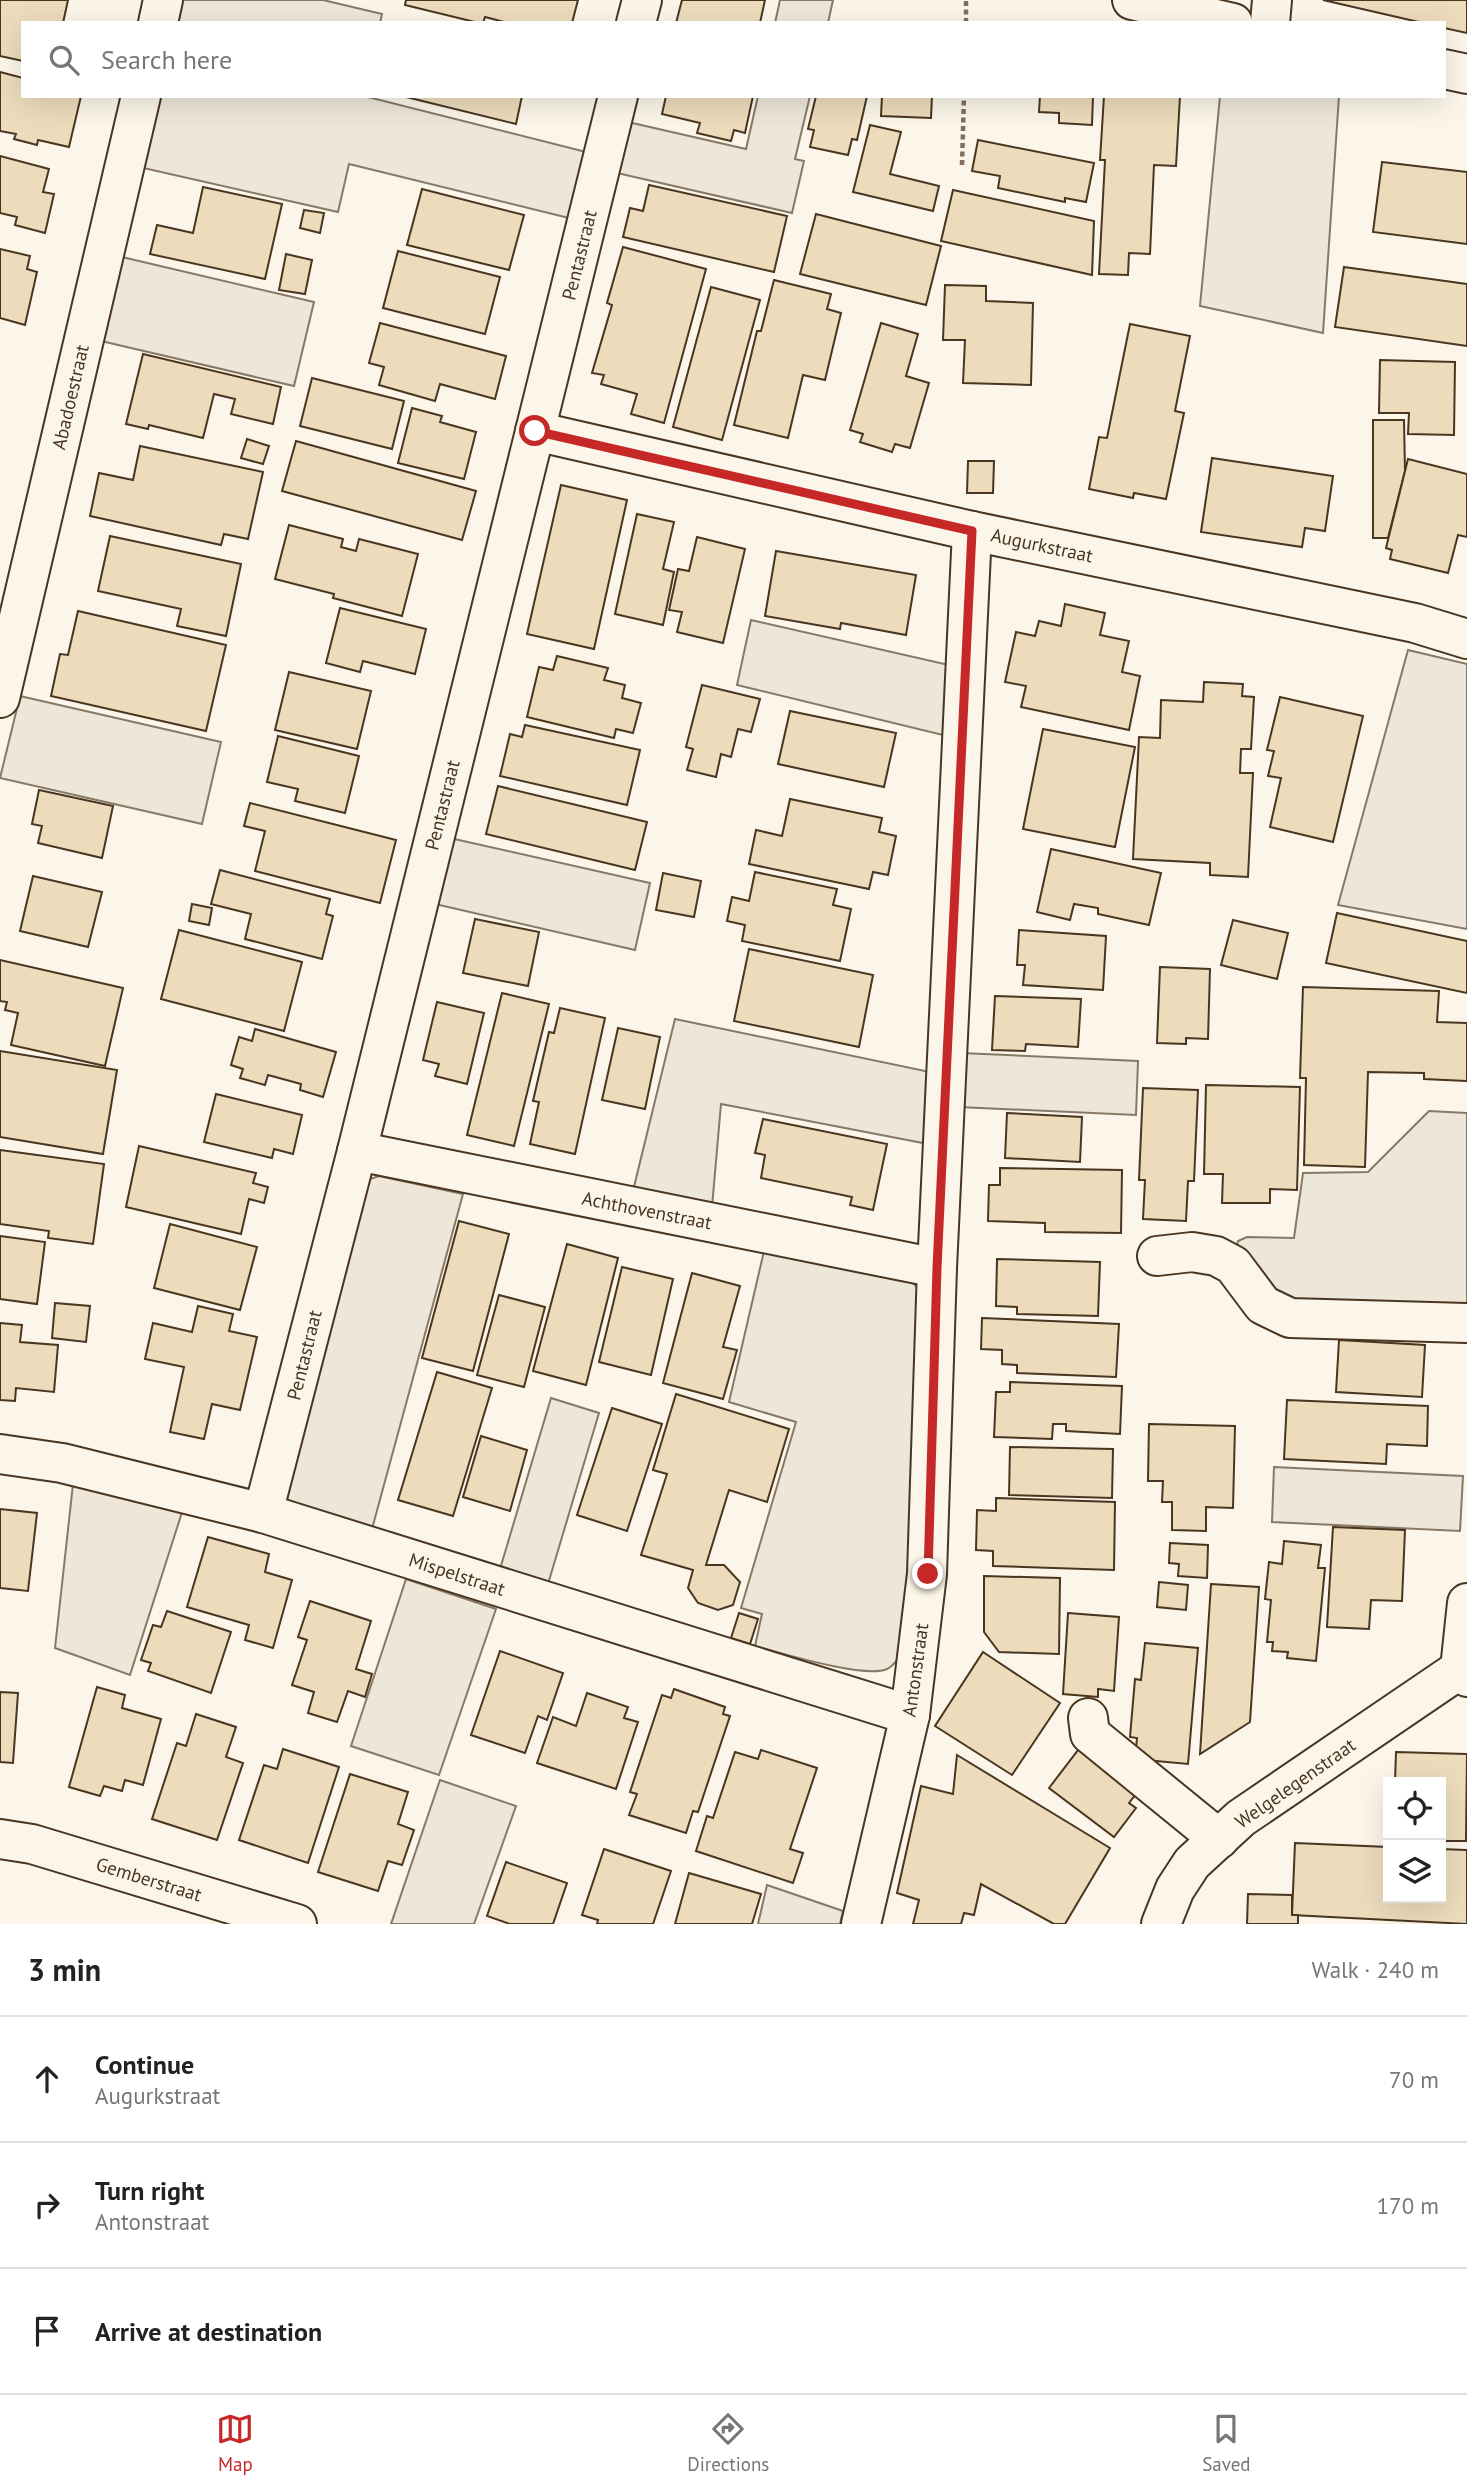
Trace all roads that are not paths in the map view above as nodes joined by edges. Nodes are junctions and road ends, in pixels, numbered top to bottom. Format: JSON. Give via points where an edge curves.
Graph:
{"nodes":[{"id":1,"x":163,"y":0,"type":"edge"},
{"id":2,"x":642,"y":0,"type":"edge"},
{"id":3,"x":1132,"y":0,"type":"edge"},
{"id":4,"x":1272,"y":0,"type":"edge"},
{"id":5,"x":158,"y":21,"type":"edge"},
{"id":6,"x":637,"y":21,"type":"edge"},
{"id":7,"x":1224,"y":21,"type":"edge"},
{"id":8,"x":1270,"y":21,"type":"edge"},
{"id":9,"x":1446,"y":69,"type":"edge"},
{"id":10,"x":1467,"y":74,"type":"edge"},
{"id":11,"x":141,"y":98,"type":"edge"},
{"id":12,"x":618,"y":98,"type":"edge"},
{"id":13,"x":535,"y":431,"type":"junction"},
{"id":14,"x":972,"y":531,"type":"junction"},
{"id":15,"x":1467,"y":639,"type":"edge"},
{"id":16,"x":0,"y":698,"type":"edge"},
{"id":17,"x":357,"y":1151,"type":"junction"},
{"id":18,"x":1157,"y":1256,"type":"dead end"},
{"id":19,"x":937,"y":1268,"type":"junction"},
{"id":20,"x":1467,"y":1323,"type":"edge"},
{"id":21,"x":0,"y":1454,"type":"edge"},
{"id":22,"x":263,"y":1513,"type":"junction"},
{"id":23,"x":1467,"y":1603,"type":"edge"},
{"id":24,"x":1464,"y":1673,"type":"edge"},
{"id":25,"x":909,"y":1715,"type":"junction"},
{"id":26,"x":1088,"y":1718,"type":"dead end"},
{"id":27,"x":0,"y":1839,"type":"edge"},
{"id":28,"x":1219,"y":1839,"type":"junction"},
{"id":29,"x":297,"y":1924,"type":"edge"},
{"id":30,"x":861,"y":1924,"type":"edge"},
{"id":31,"x":1161,"y":1924,"type":"edge"}],
"edges":[{"from":1,"to":5,"type":"street"},
{"from":2,"to":6,"type":"street"},
{"from":3,"to":7,"type":"street"},
{"from":4,"to":8,"type":"street"},
{"from":9,"to":10,"type":"street"},
{"from":11,"to":16,"type":"street","name":"Abadoestraat"},
{"from":12,"to":13,"type":"street","name":"Pentastraat"},
{"from":13,"to":14,"type":"street","name":"Augurkstraat"},
{"from":13,"to":17,"type":"street","name":"Pentastraat"},
{"from":14,"to":15,"type":"street","name":"Augurkstraat","via":[[1415,623]]},
{"from":14,"to":19,"type":"street","name":"Antonstraat"},
{"from":17,"to":19,"type":"street","name":"Achthovenstraat"},
{"from":17,"to":22,"type":"street","name":"Pentastraat"},
{"from":18,"to":20,"type":"street","via":[[1192,1252],[1216,1256],[1233,1265],[1263,1305],[1290,1318]]},
{"from":19,"to":25,"type":"street","name":"Antonstraat","via":[[928,1574]]},
{"from":21,"to":22,"type":"street","name":"Mispelstraat","via":[[62,1463]]},
{"from":22,"to":25,"type":"street","name":"Mispelstraat"},
{"from":23,"to":24,"type":"street","name":"Welgelegenstraat"},
{"from":24,"to":28,"type":"street","name":"Welgelegenstraat","via":[[1241,1818]]},
{"from":25,"to":30,"type":"street","name":"Antonstraat"},
{"from":26,"to":28,"type":"street","via":[[1090,1734]]},
{"from":27,"to":29,"type":"street","name":"Gemberstraat","via":[[32,1844]]},
{"from":28,"to":31,"type":"street","name":"Welgelegenstraat","via":[[1192,1863]]}]}
